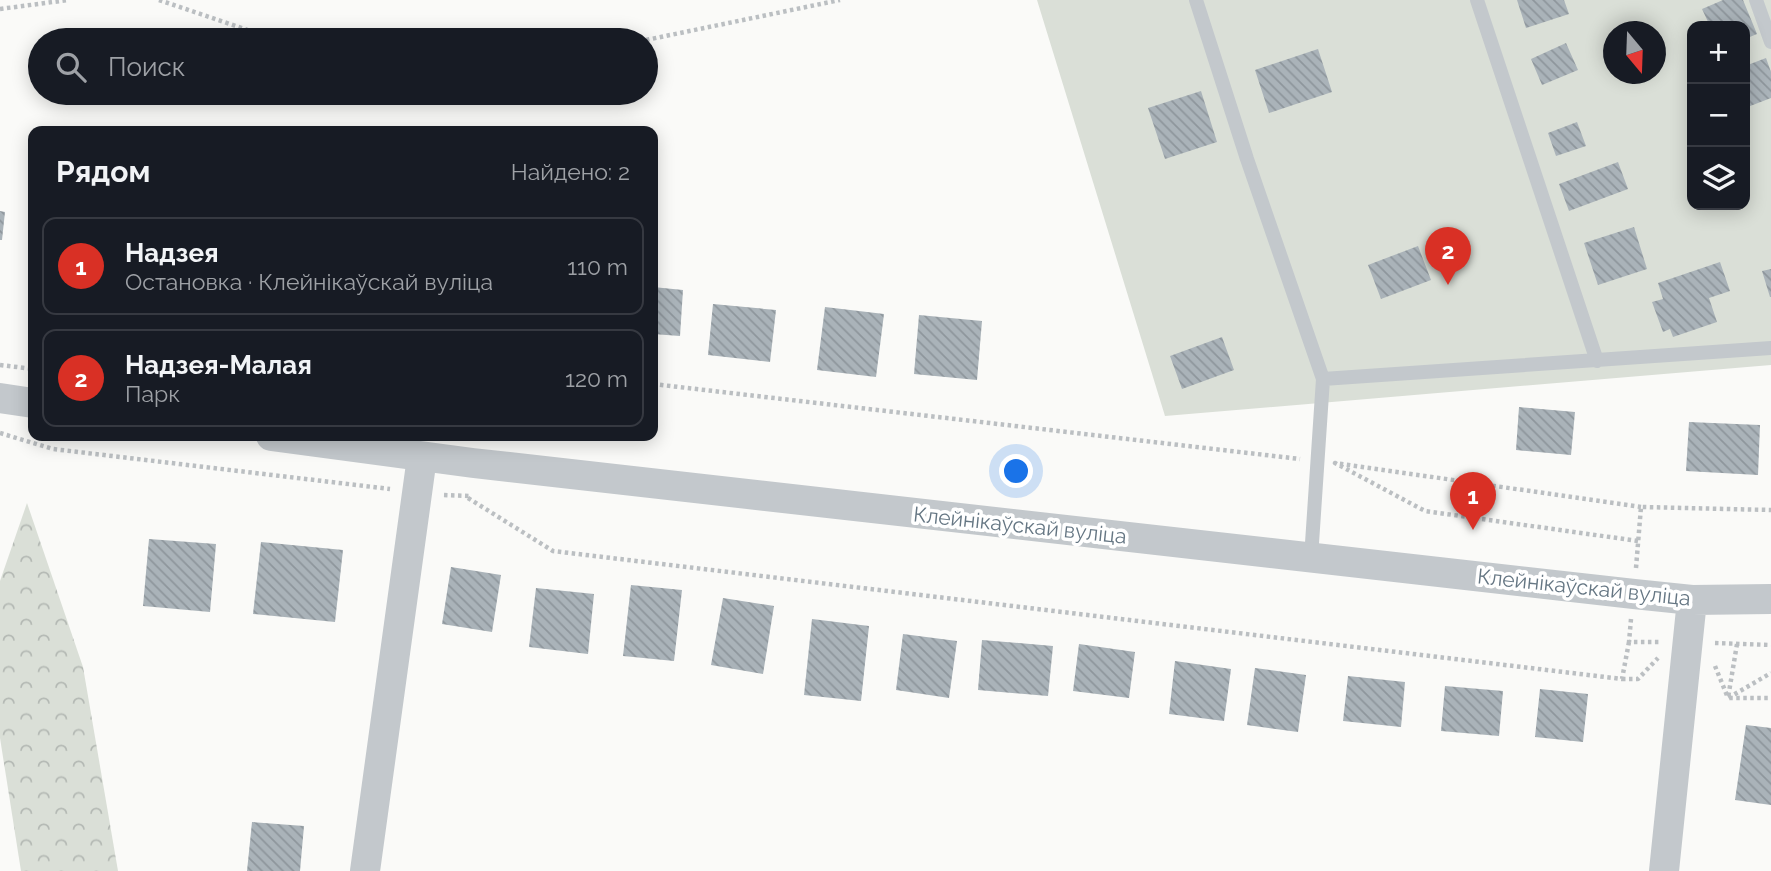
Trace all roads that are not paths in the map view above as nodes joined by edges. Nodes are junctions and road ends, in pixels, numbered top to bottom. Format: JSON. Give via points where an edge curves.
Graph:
{"nodes":[{"id":1,"x":1196,"y":0,"type":"edge"},
{"id":2,"x":1477,"y":0,"type":"edge"},
{"id":3,"x":1756,"y":0,"type":"edge"},
{"id":4,"x":1771,"y":42,"type":"edge"},
{"id":5,"x":1771,"y":348,"type":"edge"},
{"id":6,"x":1597,"y":361,"type":"junction"},
{"id":7,"x":1323,"y":379,"type":"junction"},
{"id":8,"x":0,"y":398,"type":"edge"},
{"id":9,"x":28,"y":402,"type":"edge"},
{"id":10,"x":307,"y":441,"type":"edge"},
{"id":11,"x":422,"y":457,"type":"junction"},
{"id":12,"x":1311,"y":558,"type":"junction"},
{"id":13,"x":1771,"y":599,"type":"edge"},
{"id":14,"x":1692,"y":600,"type":"junction"},
{"id":15,"x":365,"y":871,"type":"edge"},
{"id":16,"x":1664,"y":871,"type":"edge"}],
"edges":[{"from":1,"to":7,"type":"lane"},
{"from":2,"to":6,"type":"lane"},
{"from":3,"to":4,"type":"lane"},
{"from":5,"to":6,"type":"lane"},
{"from":6,"to":7,"type":"lane"},
{"from":7,"to":12,"type":"lane"},
{"from":8,"to":9,"type":"street"},
{"from":10,"to":11,"type":"street","name":"Клейнікаўскай вуліца"},
{"from":11,"to":12,"type":"street","name":"Клейнікаўскай вуліца"},
{"from":11,"to":15,"type":"street"},
{"from":12,"to":14,"type":"street","name":"Клейнікаўскай вуліца"},
{"from":13,"to":14,"type":"street","name":"Клейнікаўскай вуліца"},
{"from":14,"to":16,"type":"street"}]}
